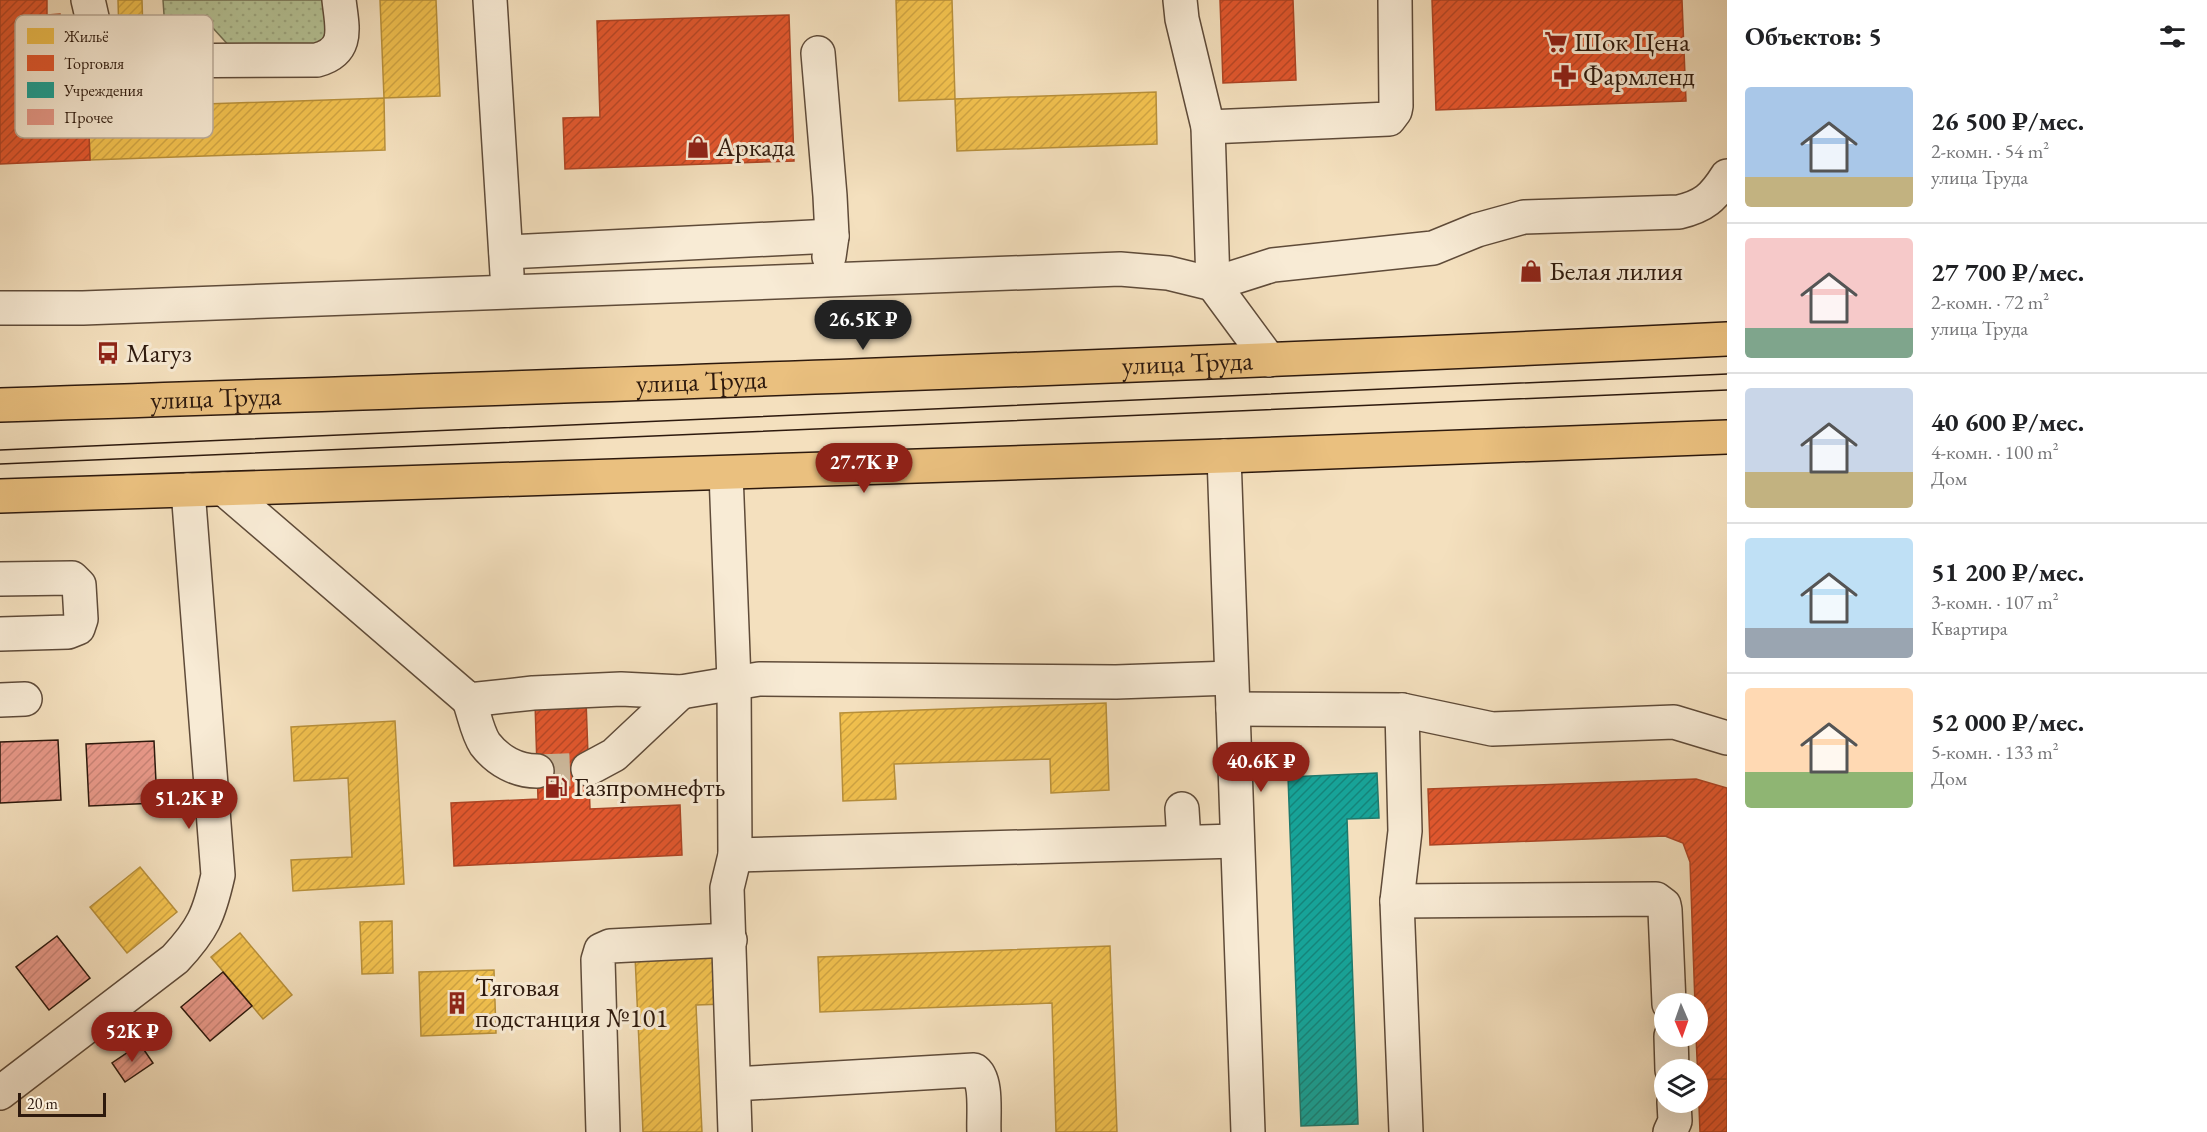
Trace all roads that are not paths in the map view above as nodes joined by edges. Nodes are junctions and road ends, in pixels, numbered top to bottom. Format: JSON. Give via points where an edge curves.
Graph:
{"nodes":[{"id":1,"x":88,"y":0,"type":"edge"},
{"id":2,"x":339,"y":0,"type":"edge"},
{"id":3,"x":489,"y":0,"type":"edge"},
{"id":4,"x":1180,"y":0,"type":"edge"},
{"id":5,"x":1395,"y":0,"type":"edge"},
{"id":6,"x":92,"y":15,"type":"edge"},
{"id":7,"x":818,"y":53,"type":"dead end"},
{"id":8,"x":213,"y":61,"type":"edge"},
{"id":9,"x":1208,"y":127,"type":"junction"},
{"id":10,"x":1727,"y":176,"type":"edge"},
{"id":11,"x":832,"y":236,"type":"junction"},
{"id":12,"x":506,"y":252,"type":"junction"},
{"id":13,"x":826,"y":279,"type":"junction"},
{"id":14,"x":1213,"y":284,"type":"junction"},
{"id":15,"x":508,"y":292,"type":"junction"},
{"id":16,"x":0,"y":308,"type":"edge"},
{"id":17,"x":1727,"y":339,"type":"edge"},
{"id":18,"x":1269,"y":360,"type":"junction"},
{"id":19,"x":0,"y":405,"type":"edge"},
{"id":20,"x":1727,"y":437,"type":"edge"},
{"id":21,"x":1224,"y":456,"type":"junction"},
{"id":22,"x":726,"y":473,"type":"junction"},
{"id":23,"x":224,"y":489,"type":"junction"},
{"id":24,"x":188,"y":490,"type":"junction"},
{"id":25,"x":0,"y":496,"type":"edge"},
{"id":26,"x":0,"y":579,"type":"edge"},
{"id":27,"x":0,"y":634,"type":"edge"},
{"id":28,"x":734,"y":681,"type":"junction"},
{"id":29,"x":681,"y":692,"type":"junction"},
{"id":30,"x":1232,"y":693,"type":"junction"},
{"id":31,"x":469,"y":699,"type":"junction"},
{"id":32,"x":1402,"y":710,"type":"junction"},
{"id":33,"x":1727,"y":738,"type":"edge"},
{"id":34,"x":588,"y":769,"type":"tunnel mouth"},
{"id":35,"x":537,"y":771,"type":"tunnel mouth"},
{"id":36,"x":1182,"y":809,"type":"dead end"},
{"id":37,"x":1236,"y":840,"type":"junction"},
{"id":38,"x":1184,"y":842,"type":"junction"},
{"id":39,"x":735,"y":855,"type":"junction"},
{"id":40,"x":1397,"y":901,"type":"junction"},
{"id":41,"x":730,"y":940,"type":"junction"},
{"id":42,"x":1669,"y":993,"type":"edge"},
{"id":43,"x":734,"y":1084,"type":"junction"},
{"id":44,"x":0,"y":1093,"type":"edge"},
{"id":45,"x":1675,"y":1113,"type":"edge"},
{"id":46,"x":603,"y":1132,"type":"edge"},
{"id":47,"x":735,"y":1132,"type":"edge"},
{"id":48,"x":984,"y":1132,"type":"edge"},
{"id":49,"x":1248,"y":1132,"type":"edge"},
{"id":50,"x":1406,"y":1132,"type":"edge"},
{"id":51,"x":1670,"y":1132,"type":"edge"}],
"edges":[{"from":1,"to":6,"type":"street"},
{"from":2,"to":8,"type":"street","via":[[342,42],[327,57]]},
{"from":3,"to":12,"type":"street"},
{"from":4,"to":9,"type":"street"},
{"from":5,"to":9,"type":"street","via":[[1396,106],[1389,118]]},
{"from":7,"to":11,"type":"street"},
{"from":9,"to":14,"type":"street"},
{"from":10,"to":14,"type":"street","via":[[1708,200],[1679,212],[1524,218],[1477,230],[1433,248],[1274,265]]},
{"from":11,"to":12,"type":"street"},
{"from":11,"to":13,"type":"street"},
{"from":12,"to":15,"type":"street"},
{"from":13,"to":14,"type":"street","via":[[1120,269],[1168,273]]},
{"from":13,"to":15,"type":"street"},
{"from":14,"to":18,"type":"street"},
{"from":15,"to":16,"type":"street"},
{"from":17,"to":18,"type":"main road","name":"улица Труда"},
{"from":18,"to":19,"type":"main road","name":"улица Труда"},
{"from":20,"to":21,"type":"main road"},
{"from":21,"to":22,"type":"main road"},
{"from":21,"to":30,"type":"street"},
{"from":22,"to":23,"type":"main road"},
{"from":22,"to":28,"type":"street"},
{"from":23,"to":24,"type":"main road"},
{"from":23,"to":31,"type":"street"},
{"from":24,"to":25,"type":"main road"},
{"from":24,"to":44,"type":"street","via":[[218,875],[210,910],[194,939],[175,959]]},
{"from":26,"to":27,"type":"street","via":[[72,578],[79,585],[81,619],[78,628],[68,632]]},
{"from":28,"to":29,"type":"street"},
{"from":28,"to":30,"type":"street","via":[[1176,683]]},
{"from":28,"to":39,"type":"street"},
{"from":29,"to":31,"type":"street","via":[[621,689]]},
{"from":29,"to":34,"type":"street","via":[[614,755]]},
{"from":30,"to":32,"type":"street"},
{"from":30,"to":37,"type":"street"},
{"from":31,"to":35,"type":"street","via":[[485,743],[503,762],[524,771]]},
{"from":32,"to":33,"type":"street","via":[[1492,729],[1674,722]]},
{"from":32,"to":40,"type":"street","via":[[1405,831]]},
{"from":36,"to":38,"type":"street"},
{"from":37,"to":38,"type":"street"},
{"from":37,"to":49,"type":"street"},
{"from":38,"to":39,"type":"street"},
{"from":39,"to":41,"type":"street","via":[[727,888]]},
{"from":40,"to":42,"type":"street","via":[[1656,899],[1665,910]]},
{"from":40,"to":50,"type":"street"},
{"from":41,"to":43,"type":"street"},
{"from":41,"to":46,"type":"street","via":[[610,946],[601,950],[598,960]]},
{"from":43,"to":47,"type":"street"},
{"from":43,"to":48,"type":"street","via":[[974,1070],[982,1082]]},
{"from":45,"to":51,"type":"street"}]}
